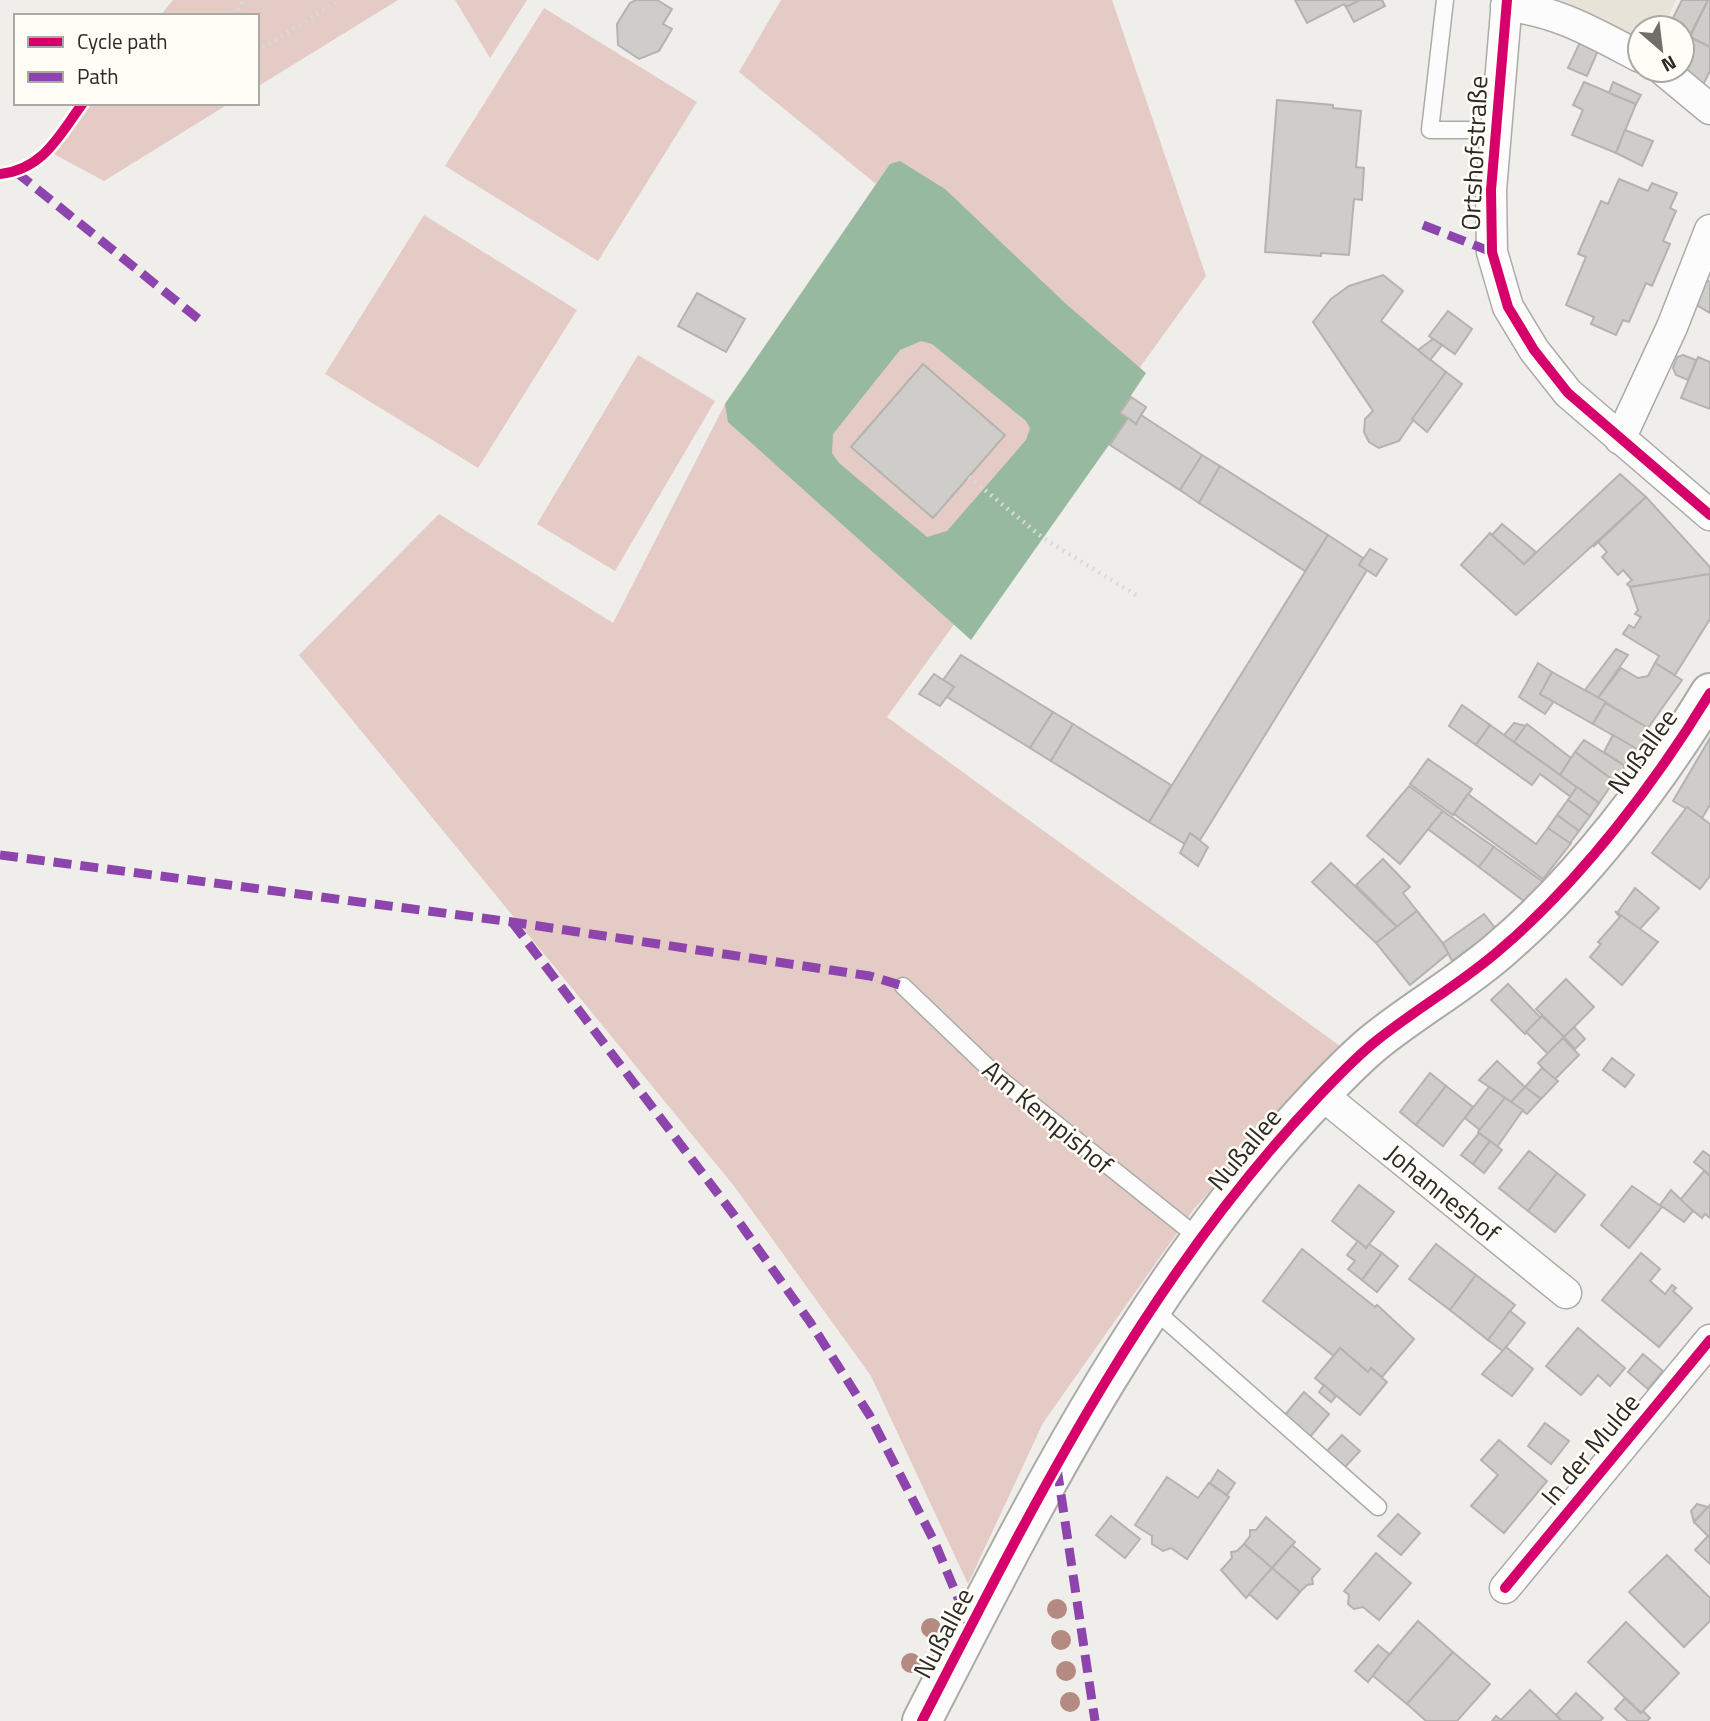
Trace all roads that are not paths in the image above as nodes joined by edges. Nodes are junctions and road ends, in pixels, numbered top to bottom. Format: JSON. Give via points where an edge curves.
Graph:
{"nodes":[{"id":1,"x":1445,"y":0,"type":"edge"},
{"id":2,"x":1506,"y":3,"type":"edge"},
{"id":3,"x":1626,"y":50,"type":"edge"},
{"id":4,"x":1680,"y":84,"type":"edge"},
{"id":5,"x":1710,"y":109,"type":"edge"},
{"id":6,"x":1496,"y":130,"type":"junction"},
{"id":7,"x":1710,"y":230,"type":"edge"},
{"id":8,"x":1620,"y":439,"type":"junction"},
{"id":9,"x":1710,"y":515,"type":"edge"},
{"id":10,"x":1710,"y":693,"type":"edge"},
{"id":11,"x":903,"y":986,"type":"dead end"},
{"id":12,"x":1321,"y":1094,"type":"junction"},
{"id":13,"x":1200,"y":1239,"type":"junction"},
{"id":14,"x":1566,"y":1293,"type":"dead end"},
{"id":15,"x":1151,"y":1307,"type":"junction"},
{"id":16,"x":1710,"y":1340,"type":"edge"},
{"id":17,"x":1378,"y":1507,"type":"dead end"},
{"id":18,"x":1505,"y":1588,"type":"dead end"},
{"id":19,"x":922,"y":1721,"type":"edge"}],
"edges":[{"from":1,"to":6,"type":"lane","via":[[1430,130]]},
{"from":2,"to":3,"type":"street","via":[[1563,18]]},
{"from":2,"to":6,"type":"street","name":"Ortshofstraße"},
{"from":4,"to":5,"type":"street"},
{"from":6,"to":8,"type":"street","name":"Ortshofstraße","via":[[1492,252],[1508,307],[1568,393]]},
{"from":7,"to":8,"type":"street"},
{"from":8,"to":9,"type":"street","name":"Ortshofstraße"},
{"from":10,"to":12,"type":"street","name":"Nußallee","via":[[1626,812],[1559,893],[1502,949],[1374,1042]]},
{"from":11,"to":13,"type":"lane","name":"Am Kempishof","via":[[1000,1079]]},
{"from":12,"to":13,"type":"street","name":"Nußallee","via":[[1261,1160]]},
{"from":12,"to":14,"type":"street","name":"Johanneshof"},
{"from":13,"to":15,"type":"street","name":"Nußallee"},
{"from":15,"to":17,"type":"lane"},
{"from":15,"to":19,"type":"street","name":"Nußallee","via":[[1084,1415]]},
{"from":16,"to":18,"type":"street","name":"In der Mulde"}]}
